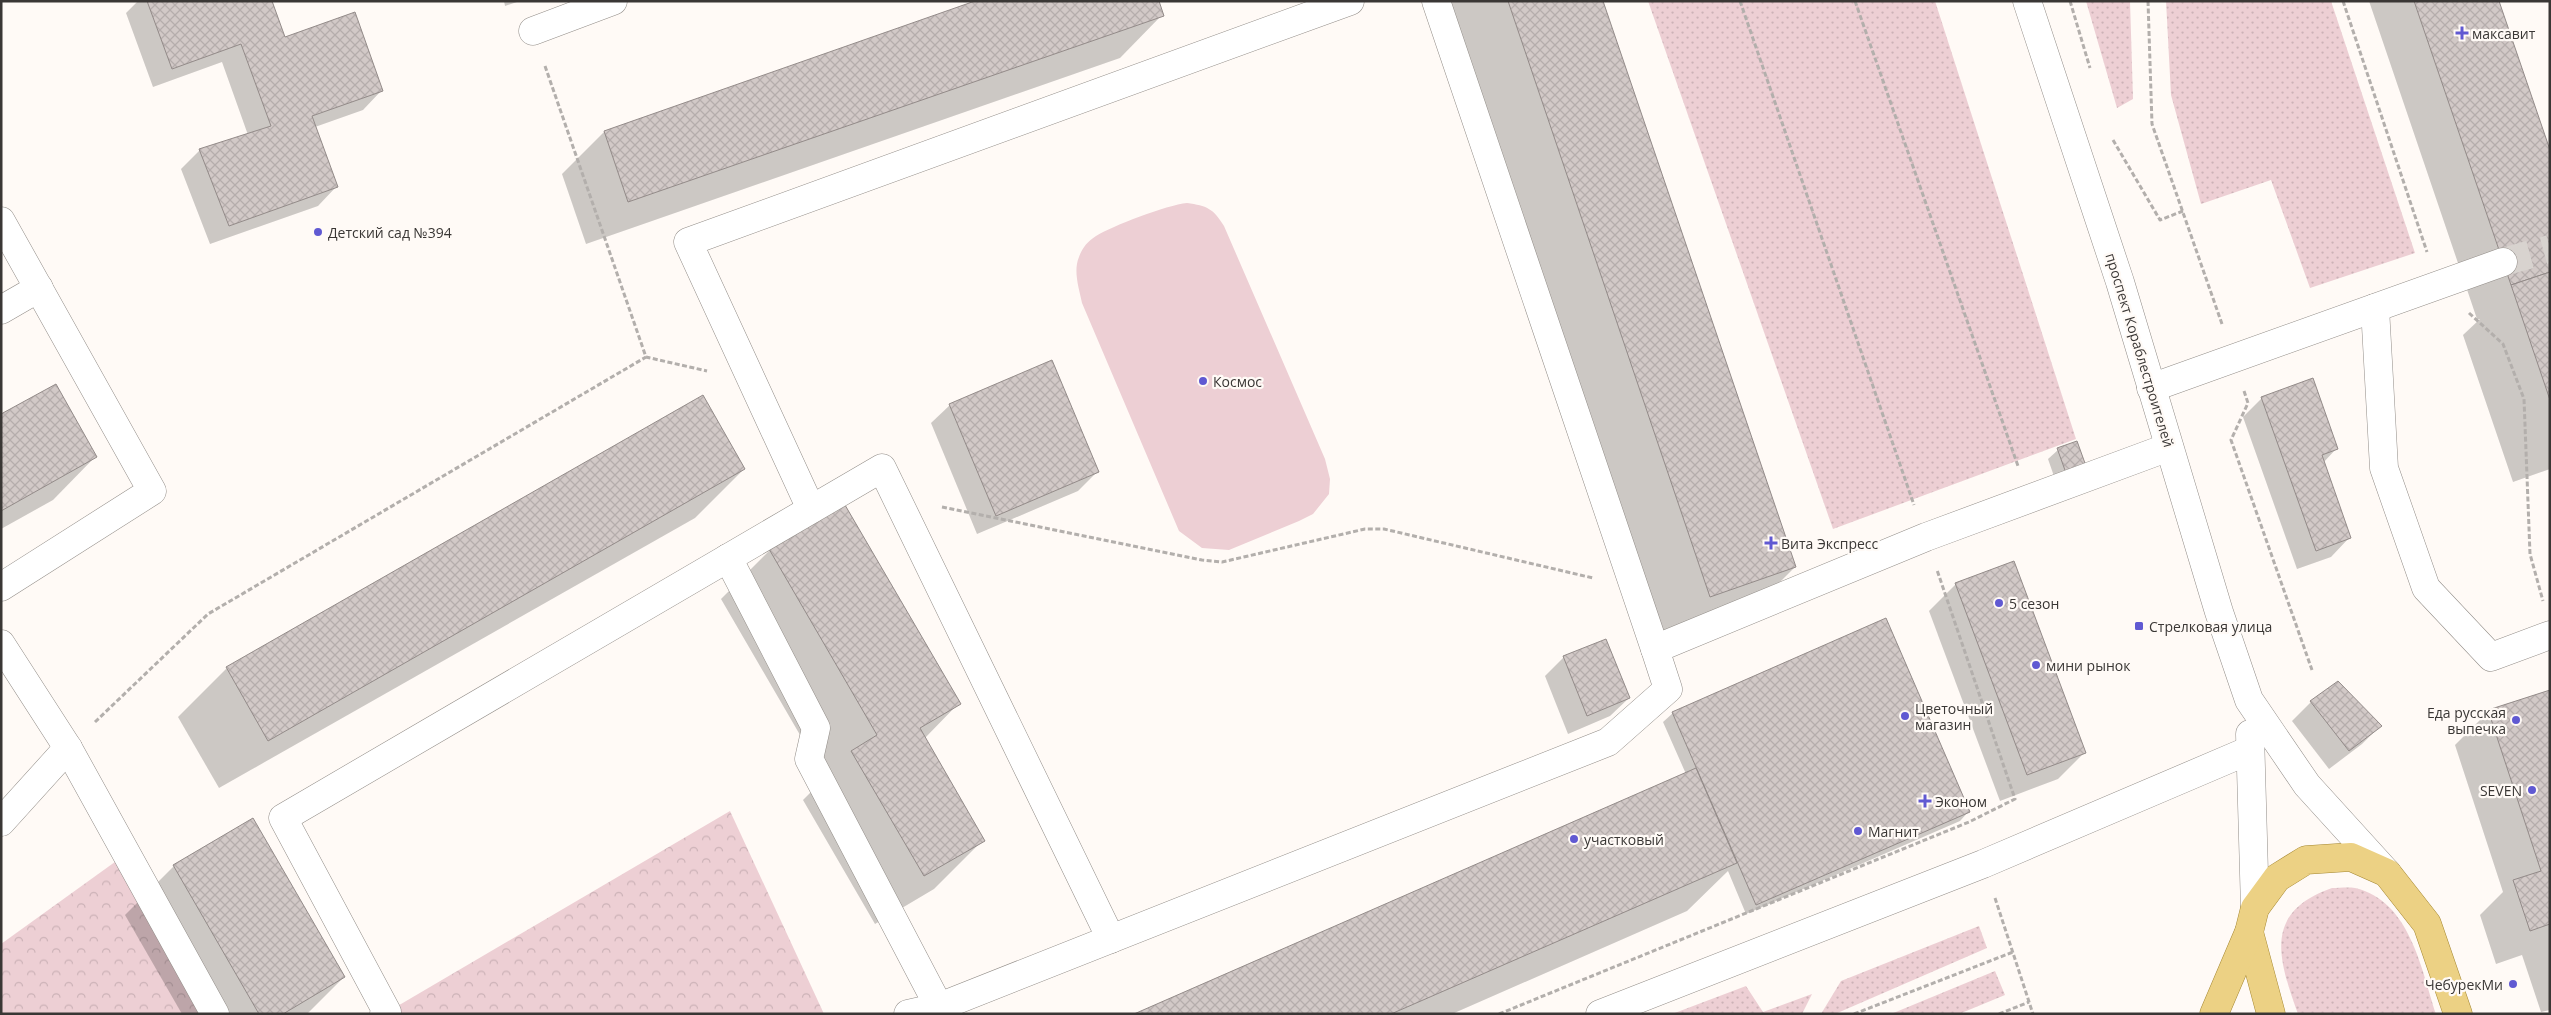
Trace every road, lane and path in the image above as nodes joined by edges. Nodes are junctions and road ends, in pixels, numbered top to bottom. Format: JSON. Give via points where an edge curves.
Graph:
{"nodes":[{"id":1,"x":613,"y":1,"type":"edge"},
{"id":2,"x":1350,"y":1,"type":"edge"},
{"id":3,"x":1436,"y":1,"type":"edge"},
{"id":4,"x":1740,"y":1,"type":"edge"},
{"id":5,"x":1855,"y":1,"type":"edge"},
{"id":6,"x":2027,"y":1,"type":"edge"},
{"id":7,"x":2070,"y":1,"type":"edge"},
{"id":8,"x":2148,"y":1,"type":"edge"},
{"id":9,"x":2343,"y":1,"type":"edge"},
{"id":10,"x":1284,"y":12,"type":"edge"},
{"id":11,"x":533,"y":30,"type":"joint"},
{"id":12,"x":2092,"y":77,"type":"dead end"},
{"id":13,"x":2109,"y":134,"type":"dead end"},
{"id":14,"x":2183,"y":211,"type":"junction"},
{"id":15,"x":1,"y":221,"type":"edge"},
{"id":16,"x":2503,"y":262,"type":"tunnel mouth"},
{"id":17,"x":2437,"y":284,"type":"junction"},
{"id":18,"x":39,"y":288,"type":"junction"},
{"id":19,"x":2375,"y":308,"type":"junction"},
{"id":20,"x":1,"y":310,"type":"edge"},
{"id":21,"x":646,"y":357,"type":"junction"},
{"id":22,"x":2233,"y":358,"type":"junction"},
{"id":23,"x":753,"y":382,"type":"junction"},
{"id":24,"x":2151,"y":388,"type":"junction"},
{"id":25,"x":2169,"y":447,"type":"junction"},
{"id":26,"x":897,"y":498,"type":"junction"},
{"id":27,"x":2029,"y":498,"type":"junction"},
{"id":28,"x":811,"y":509,"type":"junction"},
{"id":29,"x":1926,"y":537,"type":"junction"},
{"id":30,"x":728,"y":558,"type":"junction"},
{"id":31,"x":1,"y":586,"type":"edge"},
{"id":32,"x":1635,"y":588,"type":"junction"},
{"id":33,"x":2545,"y":608,"type":"dead end"},
{"id":34,"x":2550,"y":635,"type":"edge"},
{"id":35,"x":1,"y":644,"type":"edge"},
{"id":36,"x":1655,"y":649,"type":"junction"},
{"id":37,"x":2312,"y":670,"type":"dead end"},
{"id":38,"x":2249,"y":700,"type":"junction"},
{"id":39,"x":68,"y":748,"type":"junction"},
{"id":40,"x":2250,"y":750,"type":"junction"},
{"id":41,"x":1,"y":822,"type":"edge"},
{"id":42,"x":1983,"y":864,"type":"junction"},
{"id":43,"x":2387,"y":873,"type":"junction"},
{"id":44,"x":2252,"y":920,"type":"junction"},
{"id":45,"x":1111,"y":938,"type":"junction"},
{"id":46,"x":2014,"y":952,"type":"junction"},
{"id":47,"x":2029,"y":1002,"type":"junction"},
{"id":48,"x":939,"y":1007,"type":"junction"},
{"id":49,"x":215,"y":1014,"type":"edge"},
{"id":50,"x":384,"y":1014,"type":"edge"},
{"id":51,"x":908,"y":1014,"type":"edge"},
{"id":52,"x":1499,"y":1014,"type":"edge"},
{"id":53,"x":1600,"y":1014,"type":"edge"},
{"id":54,"x":1854,"y":1014,"type":"edge"},
{"id":55,"x":1999,"y":1014,"type":"edge"},
{"id":56,"x":2033,"y":1014,"type":"edge"},
{"id":57,"x":2214,"y":1014,"type":"edge"},
{"id":58,"x":2271,"y":1014,"type":"edge"},
{"id":59,"x":2458,"y":1014,"type":"edge"}],
"edges":[{"from":1,"to":11,"type":"street"},
{"from":2,"to":10,"type":"street"},
{"from":3,"to":32,"type":"street"},
{"from":4,"to":29,"type":"path"},
{"from":5,"to":27,"type":"path"},
{"from":6,"to":24,"type":"street","name":"проспект Кораблестроителей","via":[[2117,272]]},
{"from":7,"to":12,"type":"path"},
{"from":8,"to":14,"type":"path","via":[[2152,124]]},
{"from":9,"to":17,"type":"path"},
{"from":10,"to":23,"type":"street","via":[[688,242]]},
{"from":11,"to":21,"type":"path"},
{"from":13,"to":14,"type":"path","via":[[2160,220]]},
{"from":14,"to":22,"type":"path"},
{"from":15,"to":18,"type":"street"},
{"from":16,"to":17,"type":"street"},
{"from":17,"to":19,"type":"street"},
{"from":17,"to":33,"type":"path","via":[[2503,344],[2524,399],[2530,554]]},
{"from":18,"to":20,"type":"street"},
{"from":18,"to":31,"type":"street","via":[[152,491]]},
{"from":19,"to":22,"type":"street"},
{"from":19,"to":34,"type":"street","via":[[2384,468],[2426,588],[2491,657]]},
{"from":21,"to":23,"type":"path"},
{"from":21,"to":39,"type":"path","via":[[208,614]]},
{"from":22,"to":24,"type":"street"},
{"from":22,"to":37,"type":"path","via":[[2248,403],[2231,440]]},
{"from":23,"to":28,"type":"street"},
{"from":24,"to":25,"type":"street","name":"проспект Кораблестроителей"},
{"from":25,"to":27,"type":"street"},
{"from":25,"to":38,"type":"street","name":"проспект Кораблестроителей"},
{"from":26,"to":28,"type":"street","via":[[882,468]]},
{"from":26,"to":32,"type":"path","via":[[1222,562],[1364,530],[1384,529]]},
{"from":26,"to":45,"type":"street"},
{"from":27,"to":29,"type":"street"},
{"from":28,"to":30,"type":"street"},
{"from":29,"to":36,"type":"street"},
{"from":29,"to":52,"type":"path","via":[[2015,799],[1969,822]]},
{"from":30,"to":48,"type":"street","via":[[816,728],[809,759]]},
{"from":30,"to":50,"type":"street","via":[[283,818],[387,1012]]},
{"from":32,"to":36,"type":"street"},
{"from":35,"to":39,"type":"street"},
{"from":36,"to":45,"type":"street","via":[[1668,689],[1608,742]]},
{"from":38,"to":40,"type":"street"},
{"from":38,"to":43,"type":"street","via":[[2307,785]]},
{"from":39,"to":41,"type":"street"},
{"from":39,"to":49,"type":"street"},
{"from":40,"to":42,"type":"street"},
{"from":40,"to":44,"type":"street"},
{"from":42,"to":46,"type":"path"},
{"from":42,"to":53,"type":"street"},
{"from":43,"to":44,"type":"main road","via":[[2351,857],[2306,860],[2277,878]]},
{"from":43,"to":59,"type":"main road","via":[[2427,924]]},
{"from":44,"to":57,"type":"main road"},
{"from":44,"to":58,"type":"main road"},
{"from":45,"to":48,"type":"street"},
{"from":46,"to":47,"type":"path"},
{"from":46,"to":54,"type":"path"},
{"from":47,"to":55,"type":"path"},
{"from":47,"to":56,"type":"path"},
{"from":48,"to":51,"type":"street"}]}
